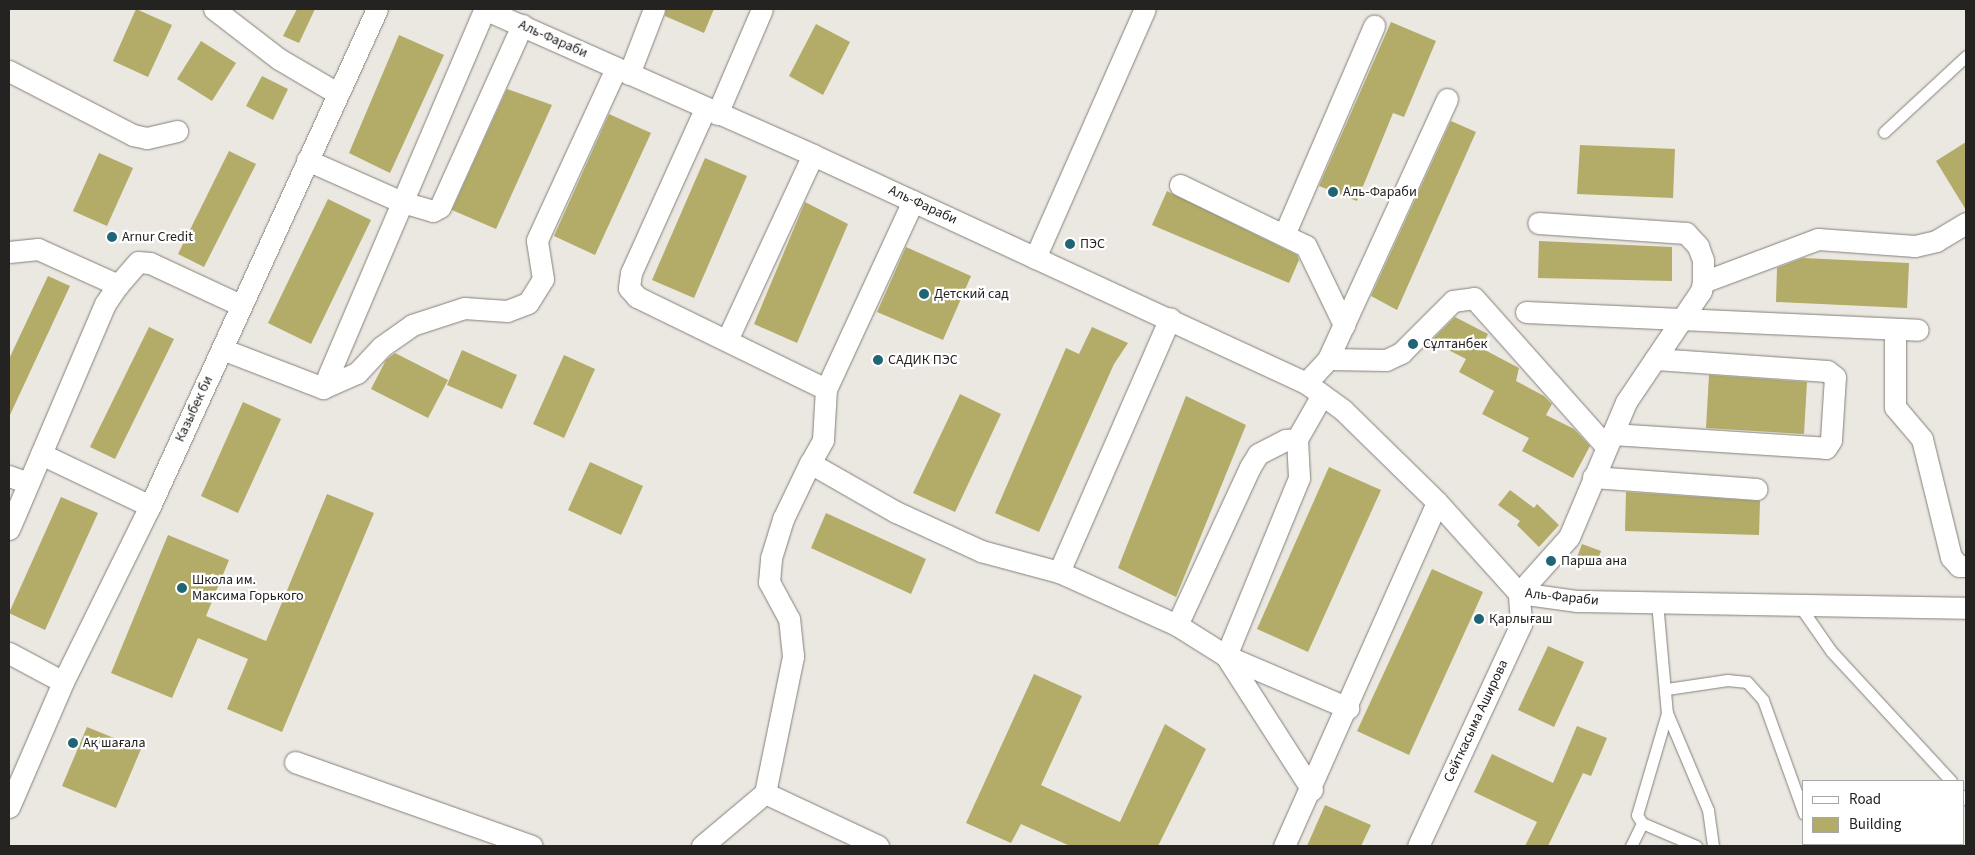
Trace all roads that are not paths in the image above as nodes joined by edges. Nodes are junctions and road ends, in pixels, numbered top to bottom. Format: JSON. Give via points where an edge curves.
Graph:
{"nodes":[{"id":1,"x":214,"y":9,"type":"edge"},
{"id":2,"x":377,"y":9,"type":"edge"},
{"id":3,"x":485,"y":9,"type":"edge"},
{"id":4,"x":654,"y":9,"type":"edge"},
{"id":5,"x":762,"y":9,"type":"edge"},
{"id":6,"x":1145,"y":9,"type":"edge"},
{"id":7,"x":522,"y":25,"type":"junction"},
{"id":8,"x":1374,"y":26,"type":"dead end"},
{"id":9,"x":1966,"y":56,"type":"edge"},
{"id":10,"x":9,"y":71,"type":"edge"},
{"id":11,"x":623,"y":71,"type":"junction"},
{"id":12,"x":337,"y":94,"type":"junction"},
{"id":13,"x":1447,"y":99,"type":"dead end"},
{"id":14,"x":711,"y":112,"type":"junction"},
{"id":15,"x":178,"y":131,"type":"dead end"},
{"id":16,"x":1884,"y":132,"type":"dead end"},
{"id":17,"x":813,"y":155,"type":"junction"},
{"id":18,"x":307,"y":160,"type":"junction"},
{"id":19,"x":1180,"y":185,"type":"dead end"},
{"id":20,"x":913,"y":201,"type":"junction"},
{"id":21,"x":402,"y":202,"type":"junction"},
{"id":22,"x":1538,"y":223,"type":"dead end"},
{"id":23,"x":1966,"y":224,"type":"edge"},
{"id":24,"x":1284,"y":235,"type":"junction"},
{"id":25,"x":9,"y":252,"type":"edge"},
{"id":26,"x":1035,"y":258,"type":"junction"},
{"id":27,"x":1703,"y":282,"type":"junction"},
{"id":28,"x":118,"y":285,"type":"junction"},
{"id":29,"x":240,"y":305,"type":"junction"},
{"id":30,"x":1526,"y":312,"type":"dead end"},
{"id":31,"x":1170,"y":318,"type":"junction"},
{"id":32,"x":1682,"y":319,"type":"junction"},
{"id":33,"x":1344,"y":326,"type":"junction"},
{"id":34,"x":1895,"y":329,"type":"junction"},
{"id":35,"x":1918,"y":330,"type":"dead end"},
{"id":36,"x":727,"y":340,"type":"junction"},
{"id":37,"x":222,"y":349,"type":"junction"},
{"id":38,"x":1328,"y":359,"type":"junction"},
{"id":39,"x":1655,"y":359,"type":"junction"},
{"id":40,"x":323,"y":388,"type":"junction"},
{"id":41,"x":826,"y":389,"type":"junction"},
{"id":42,"x":1314,"y":389,"type":"junction"},
{"id":43,"x":1297,"y":439,"type":"junction"},
{"id":44,"x":1609,"y":440,"type":"junction"},
{"id":45,"x":41,"y":454,"type":"junction"},
{"id":46,"x":810,"y":463,"type":"junction"},
{"id":47,"x":1593,"y":477,"type":"junction"},
{"id":48,"x":19,"y":480,"type":"edge"},
{"id":49,"x":1757,"y":489,"type":"dead end"},
{"id":50,"x":1437,"y":502,"type":"junction"},
{"id":51,"x":150,"y":506,"type":"junction"},
{"id":52,"x":9,"y":530,"type":"edge"},
{"id":53,"x":1966,"y":566,"type":"edge"},
{"id":54,"x":1059,"y":572,"type":"junction"},
{"id":55,"x":1519,"y":593,"type":"junction"},
{"id":56,"x":1657,"y":602,"type":"junction"},
{"id":57,"x":1799,"y":605,"type":"junction"},
{"id":58,"x":1966,"y":608,"type":"edge"},
{"id":59,"x":1177,"y":625,"type":"junction"},
{"id":60,"x":9,"y":653,"type":"edge"},
{"id":61,"x":1226,"y":656,"type":"junction"},
{"id":62,"x":63,"y":682,"type":"junction"},
{"id":63,"x":1667,"y":689,"type":"junction"},
{"id":64,"x":1348,"y":708,"type":"junction"},
{"id":65,"x":1667,"y":713,"type":"junction"},
{"id":66,"x":295,"y":762,"type":"dead end"},
{"id":67,"x":1950,"y":780,"type":"edge"},
{"id":68,"x":1312,"y":790,"type":"junction"},
{"id":69,"x":764,"y":793,"type":"junction"},
{"id":70,"x":9,"y":807,"type":"edge"},
{"id":71,"x":1802,"y":808,"type":"edge"},
{"id":72,"x":1642,"y":824,"type":"junction"},
{"id":73,"x":532,"y":846,"type":"edge"},
{"id":74,"x":702,"y":846,"type":"edge"},
{"id":75,"x":878,"y":846,"type":"edge"},
{"id":76,"x":1284,"y":846,"type":"edge"},
{"id":77,"x":1418,"y":846,"type":"edge"},
{"id":78,"x":1630,"y":846,"type":"edge"},
{"id":79,"x":1696,"y":846,"type":"edge"},
{"id":80,"x":1713,"y":846,"type":"edge"}],
"edges":[{"from":1,"to":12,"type":"street","via":[[279,59]]},
{"from":2,"to":12,"type":"street","name":"Казыбек би"},
{"from":3,"to":7,"type":"street","name":"Аль-Фараби"},
{"from":3,"to":21,"type":"street"},
{"from":4,"to":11,"type":"street"},
{"from":5,"to":14,"type":"street"},
{"from":6,"to":26,"type":"street"},
{"from":7,"to":11,"type":"street","name":"Аль-Фараби"},
{"from":7,"to":21,"type":"street","via":[[440,207],[423,211]]},
{"from":8,"to":24,"type":"street"},
{"from":9,"to":16,"type":"lane"},
{"from":10,"to":15,"type":"street","via":[[133,135],[147,138]]},
{"from":11,"to":14,"type":"street","name":"Аль-Фараби"},
{"from":11,"to":40,"type":"street","via":[[537,240],[543,279],[528,303],[507,311],[464,308],[412,325],[381,347],[357,373]]},
{"from":12,"to":18,"type":"street","name":"Казыбек би"},
{"from":13,"to":33,"type":"street"},
{"from":14,"to":17,"type":"street","name":"Аль-Фараби"},
{"from":14,"to":36,"type":"street","via":[[631,273],[629,288],[637,296]]},
{"from":17,"to":20,"type":"street","name":"Аль-Фараби"},
{"from":17,"to":36,"type":"street"},
{"from":18,"to":21,"type":"street"},
{"from":18,"to":29,"type":"street","name":"Казыбек би"},
{"from":19,"to":24,"type":"street"},
{"from":20,"to":26,"type":"street","name":"Аль-Фараби"},
{"from":20,"to":41,"type":"street"},
{"from":21,"to":40,"type":"street"},
{"from":22,"to":27,"type":"street","via":[[1686,233],[1701,253]]},
{"from":23,"to":27,"type":"street","via":[[1936,241],[1915,246],[1818,239]]},
{"from":24,"to":33,"type":"street","via":[[1306,246],[1313,254]]},
{"from":25,"to":28,"type":"street","via":[[38,249]]},
{"from":26,"to":31,"type":"street","name":"Аль-Фараби"},
{"from":27,"to":32,"type":"street"},
{"from":28,"to":29,"type":"street","via":[[138,262],[150,263]]},
{"from":28,"to":45,"type":"street","via":[[106,304]]},
{"from":29,"to":37,"type":"street","name":"Казыбек би"},
{"from":30,"to":32,"type":"street"},
{"from":31,"to":42,"type":"street","name":"Аль-Фараби"},
{"from":31,"to":54,"type":"street"},
{"from":32,"to":34,"type":"street"},
{"from":32,"to":39,"type":"street"},
{"from":33,"to":38,"type":"street"},
{"from":34,"to":35,"type":"street"},
{"from":34,"to":53,"type":"street","via":[[1895,407],[1922,439],[1951,557],[1959,566]]},
{"from":36,"to":41,"type":"street"},
{"from":37,"to":40,"type":"street"},
{"from":37,"to":51,"type":"street","name":"Казыбек би"},
{"from":38,"to":42,"type":"street"},
{"from":38,"to":44,"type":"street","via":[[1386,360],[1401,353],[1453,301],[1474,298]]},
{"from":39,"to":44,"type":"street"},
{"from":39,"to":44,"type":"street","via":[[1827,371],[1835,377],[1831,440],[1826,448]]},
{"from":41,"to":46,"type":"street","via":[[824,440]]},
{"from":42,"to":43,"type":"street"},
{"from":42,"to":50,"type":"street","name":"Аль-Фараби","via":[[1342,410]]},
{"from":43,"to":59,"type":"street","via":[[1286,440],[1258,454]]},
{"from":43,"to":61,"type":"street","via":[[1299,478]]},
{"from":44,"to":47,"type":"street"},
{"from":45,"to":48,"type":"street"},
{"from":45,"to":51,"type":"street"},
{"from":46,"to":54,"type":"street","via":[[896,512],[980,550]]},
{"from":46,"to":69,"type":"street","via":[[783,519],[771,558],[769,582],[789,619],[793,656]]},
{"from":47,"to":49,"type":"street"},
{"from":47,"to":55,"type":"street","via":[[1569,537]]},
{"from":48,"to":52,"type":"street"},
{"from":50,"to":55,"type":"street","name":"Аль-Фараби"},
{"from":50,"to":64,"type":"street"},
{"from":51,"to":62,"type":"street","name":"Казыбек би"},
{"from":54,"to":59,"type":"street"},
{"from":55,"to":56,"type":"street","name":"Аль-Фараби","via":[[1577,601]]},
{"from":55,"to":77,"type":"street","name":"Сейткасыма Аширова","via":[[1521,624]]},
{"from":56,"to":57,"type":"street","name":"Аль-Фараби"},
{"from":56,"to":63,"type":"lane"},
{"from":57,"to":58,"type":"street","name":"Аль-Фараби"},
{"from":57,"to":67,"type":"lane","via":[[1831,651]]},
{"from":59,"to":61,"type":"street"},
{"from":60,"to":62,"type":"street"},
{"from":61,"to":64,"type":"street"},
{"from":61,"to":68,"type":"street"},
{"from":62,"to":70,"type":"street","name":"Казыбек би"},
{"from":63,"to":65,"type":"lane"},
{"from":63,"to":71,"type":"lane","via":[[1727,680],[1747,682],[1763,700]]},
{"from":64,"to":68,"type":"street"},
{"from":65,"to":72,"type":"lane","via":[[1638,802],[1636,815]]},
{"from":65,"to":80,"type":"lane","via":[[1708,810]]},
{"from":66,"to":73,"type":"street","via":[[334,779]]},
{"from":68,"to":76,"type":"street"},
{"from":69,"to":74,"type":"street"},
{"from":69,"to":75,"type":"street"},
{"from":72,"to":78,"type":"lane"},
{"from":72,"to":79,"type":"lane"}]}
